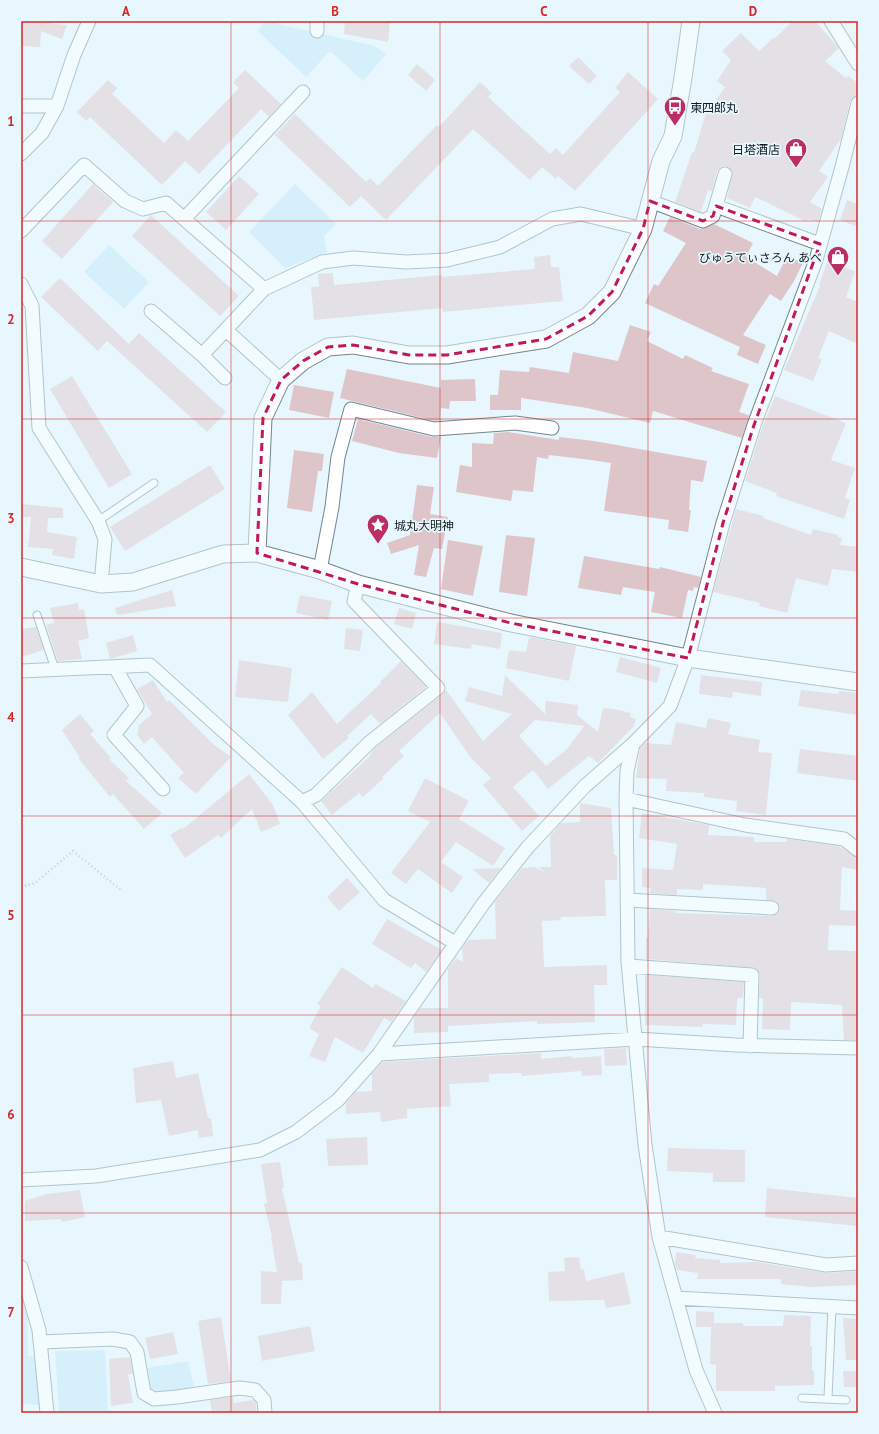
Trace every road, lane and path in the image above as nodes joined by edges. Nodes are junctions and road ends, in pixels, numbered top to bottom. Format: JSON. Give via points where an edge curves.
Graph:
{"nodes":[{"id":1,"x":89,"y":21,"type":"edge"},
{"id":2,"x":691,"y":21,"type":"edge"},
{"id":3,"x":831,"y":21,"type":"edge"},
{"id":4,"x":858,"y":64,"type":"edge"},
{"id":5,"x":303,"y":92,"type":"dead end"},
{"id":6,"x":858,"y":103,"type":"edge"},
{"id":7,"x":21,"y":106,"type":"edge"},
{"id":8,"x":57,"y":106,"type":"junction"},
{"id":9,"x":21,"y":154,"type":"edge"},
{"id":10,"x":725,"y":174,"type":"dead end"},
{"id":11,"x":650,"y":201,"type":"junction"},
{"id":12,"x":716,"y":206,"type":"junction"},
{"id":13,"x":184,"y":219,"type":"junction"},
{"id":14,"x":643,"y":229,"type":"junction"},
{"id":15,"x":21,"y":231,"type":"edge"},
{"id":16,"x":820,"y":244,"type":"junction"},
{"id":17,"x":21,"y":284,"type":"edge"},
{"id":18,"x":264,"y":289,"type":"junction"},
{"id":19,"x":151,"y":311,"type":"dead end"},
{"id":20,"x":226,"y":330,"type":"junction"},
{"id":21,"x":202,"y":355,"type":"junction"},
{"id":22,"x":225,"y":378,"type":"dead end"},
{"id":23,"x":281,"y":380,"type":"junction"},
{"id":24,"x":552,"y":428,"type":"dead end"},
{"id":25,"x":154,"y":483,"type":"dead end"},
{"id":26,"x":98,"y":520,"type":"junction"},
{"id":27,"x":257,"y":553,"type":"junction"},
{"id":28,"x":21,"y":567,"type":"edge"},
{"id":29,"x":320,"y":570,"type":"junction"},
{"id":30,"x":101,"y":584,"type":"junction"},
{"id":31,"x":358,"y":584,"type":"junction"},
{"id":32,"x":37,"y":615,"type":"dead end"},
{"id":33,"x":688,"y":658,"type":"junction"},
{"id":34,"x":115,"y":667,"type":"junction"},
{"id":35,"x":55,"y":669,"type":"junction"},
{"id":36,"x":21,"y":671,"type":"edge"},
{"id":37,"x":858,"y":682,"type":"edge"},
{"id":38,"x":633,"y":744,"type":"junction"},
{"id":39,"x":163,"y":790,"type":"dead end"},
{"id":40,"x":626,"y":800,"type":"junction"},
{"id":41,"x":302,"y":802,"type":"junction"},
{"id":42,"x":858,"y":850,"type":"edge"},
{"id":43,"x":21,"y":887,"type":"edge"},
{"id":44,"x":121,"y":890,"type":"dead end"},
{"id":45,"x":627,"y":900,"type":"junction"},
{"id":46,"x":772,"y":908,"type":"dead end"},
{"id":47,"x":455,"y":943,"type":"junction"},
{"id":48,"x":629,"y":966,"type":"junction"},
{"id":49,"x":636,"y":1039,"type":"junction"},
{"id":50,"x":750,"y":1046,"type":"junction"},
{"id":51,"x":858,"y":1048,"type":"edge"},
{"id":52,"x":379,"y":1054,"type":"junction"},
{"id":53,"x":21,"y":1180,"type":"edge"},
{"id":54,"x":660,"y":1237,"type":"junction"},
{"id":55,"x":858,"y":1263,"type":"edge"},
{"id":56,"x":21,"y":1267,"type":"edge"},
{"id":57,"x":676,"y":1298,"type":"junction"},
{"id":58,"x":832,"y":1306,"type":"junction"},
{"id":59,"x":858,"y":1308,"type":"edge"},
{"id":60,"x":41,"y":1342,"type":"junction"},
{"id":61,"x":802,"y":1398,"type":"dead end"},
{"id":62,"x":828,"y":1398,"type":"junction"},
{"id":63,"x":846,"y":1400,"type":"dead end"},
{"id":64,"x":46,"y":1413,"type":"edge"},
{"id":65,"x":265,"y":1413,"type":"edge"},
{"id":66,"x":715,"y":1413,"type":"edge"}],
"edges":[{"from":1,"to":8,"type":"street","via":[[74,55]]},
{"from":2,"to":11,"type":"street","via":[[672,136],[661,161]]},
{"from":3,"to":4,"type":"street"},
{"from":5,"to":13,"type":"street"},
{"from":6,"to":16,"type":"street"},
{"from":7,"to":8,"type":"street"},
{"from":8,"to":9,"type":"street","via":[[42,133]]},
{"from":10,"to":12,"type":"street"},
{"from":11,"to":12,"type":"street","via":[[703,221],[713,216]]},
{"from":11,"to":14,"type":"street"},
{"from":12,"to":16,"type":"street"},
{"from":13,"to":15,"type":"street","via":[[166,203],[143,209],[125,200],[84,165]]},
{"from":13,"to":18,"type":"street"},
{"from":14,"to":18,"type":"street","via":[[581,214],[552,219],[500,247],[447,260],[406,262],[353,258],[322,262]]},
{"from":14,"to":23,"type":"street","via":[[612,292],[588,316],[546,339],[447,355],[409,355],[353,345],[328,347],[303,361]]},
{"from":16,"to":33,"type":"street","via":[[754,425],[725,516]]},
{"from":17,"to":26,"type":"street","via":[[32,306],[39,428]]},
{"from":18,"to":20,"type":"street"},
{"from":19,"to":21,"type":"street"},
{"from":20,"to":21,"type":"street"},
{"from":20,"to":23,"type":"street"},
{"from":21,"to":22,"type":"street"},
{"from":23,"to":27,"type":"street","via":[[264,418]]},
{"from":24,"to":29,"type":"street","via":[[515,423],[434,429],[351,409],[338,457]]},
{"from":25,"to":26,"type":"lane"},
{"from":26,"to":30,"type":"street","via":[[105,539]]},
{"from":27,"to":29,"type":"street"},
{"from":27,"to":30,"type":"street","via":[[223,554],[133,582]]},
{"from":28,"to":30,"type":"street"},
{"from":29,"to":31,"type":"street"},
{"from":31,"to":33,"type":"street","via":[[511,623]]},
{"from":31,"to":41,"type":"street","via":[[354,601],[438,688],[370,742],[316,795]]},
{"from":32,"to":35,"type":"lane"},
{"from":33,"to":37,"type":"street"},
{"from":33,"to":38,"type":"street","via":[[670,706]]},
{"from":34,"to":35,"type":"street"},
{"from":34,"to":39,"type":"street","via":[[137,706],[114,735]]},
{"from":34,"to":41,"type":"street","via":[[150,665]]},
{"from":35,"to":36,"type":"street"},
{"from":38,"to":40,"type":"street","via":[[627,771]]},
{"from":38,"to":47,"type":"street","via":[[585,786],[527,848]]},
{"from":40,"to":42,"type":"street","via":[[745,825],[844,839]]},
{"from":40,"to":45,"type":"street"},
{"from":41,"to":47,"type":"street","via":[[384,900]]},
{"from":43,"to":44,"type":"path","via":[[35,883],[73,851]]},
{"from":45,"to":46,"type":"street"},
{"from":45,"to":48,"type":"street"},
{"from":47,"to":52,"type":"street"},
{"from":48,"to":49,"type":"street"},
{"from":48,"to":50,"type":"street","via":[[752,975]]},
{"from":49,"to":50,"type":"street"},
{"from":49,"to":52,"type":"street"},
{"from":49,"to":54,"type":"street","via":[[645,1145]]},
{"from":50,"to":51,"type":"street"},
{"from":52,"to":53,"type":"street","via":[[338,1100],[296,1132],[260,1150],[96,1176]]},
{"from":54,"to":55,"type":"street","via":[[826,1265]]},
{"from":54,"to":57,"type":"street"},
{"from":56,"to":60,"type":"street"},
{"from":57,"to":58,"type":"street"},
{"from":57,"to":66,"type":"street","via":[[696,1370]]},
{"from":58,"to":59,"type":"street"},
{"from":58,"to":62,"type":"lane"},
{"from":60,"to":64,"type":"street"},
{"from":60,"to":65,"type":"street","via":[[113,1339],[130,1342],[137,1352],[144,1393],[154,1399],[239,1388],[255,1390],[264,1400]]},
{"from":61,"to":62,"type":"lane"},
{"from":62,"to":63,"type":"lane"}]}
